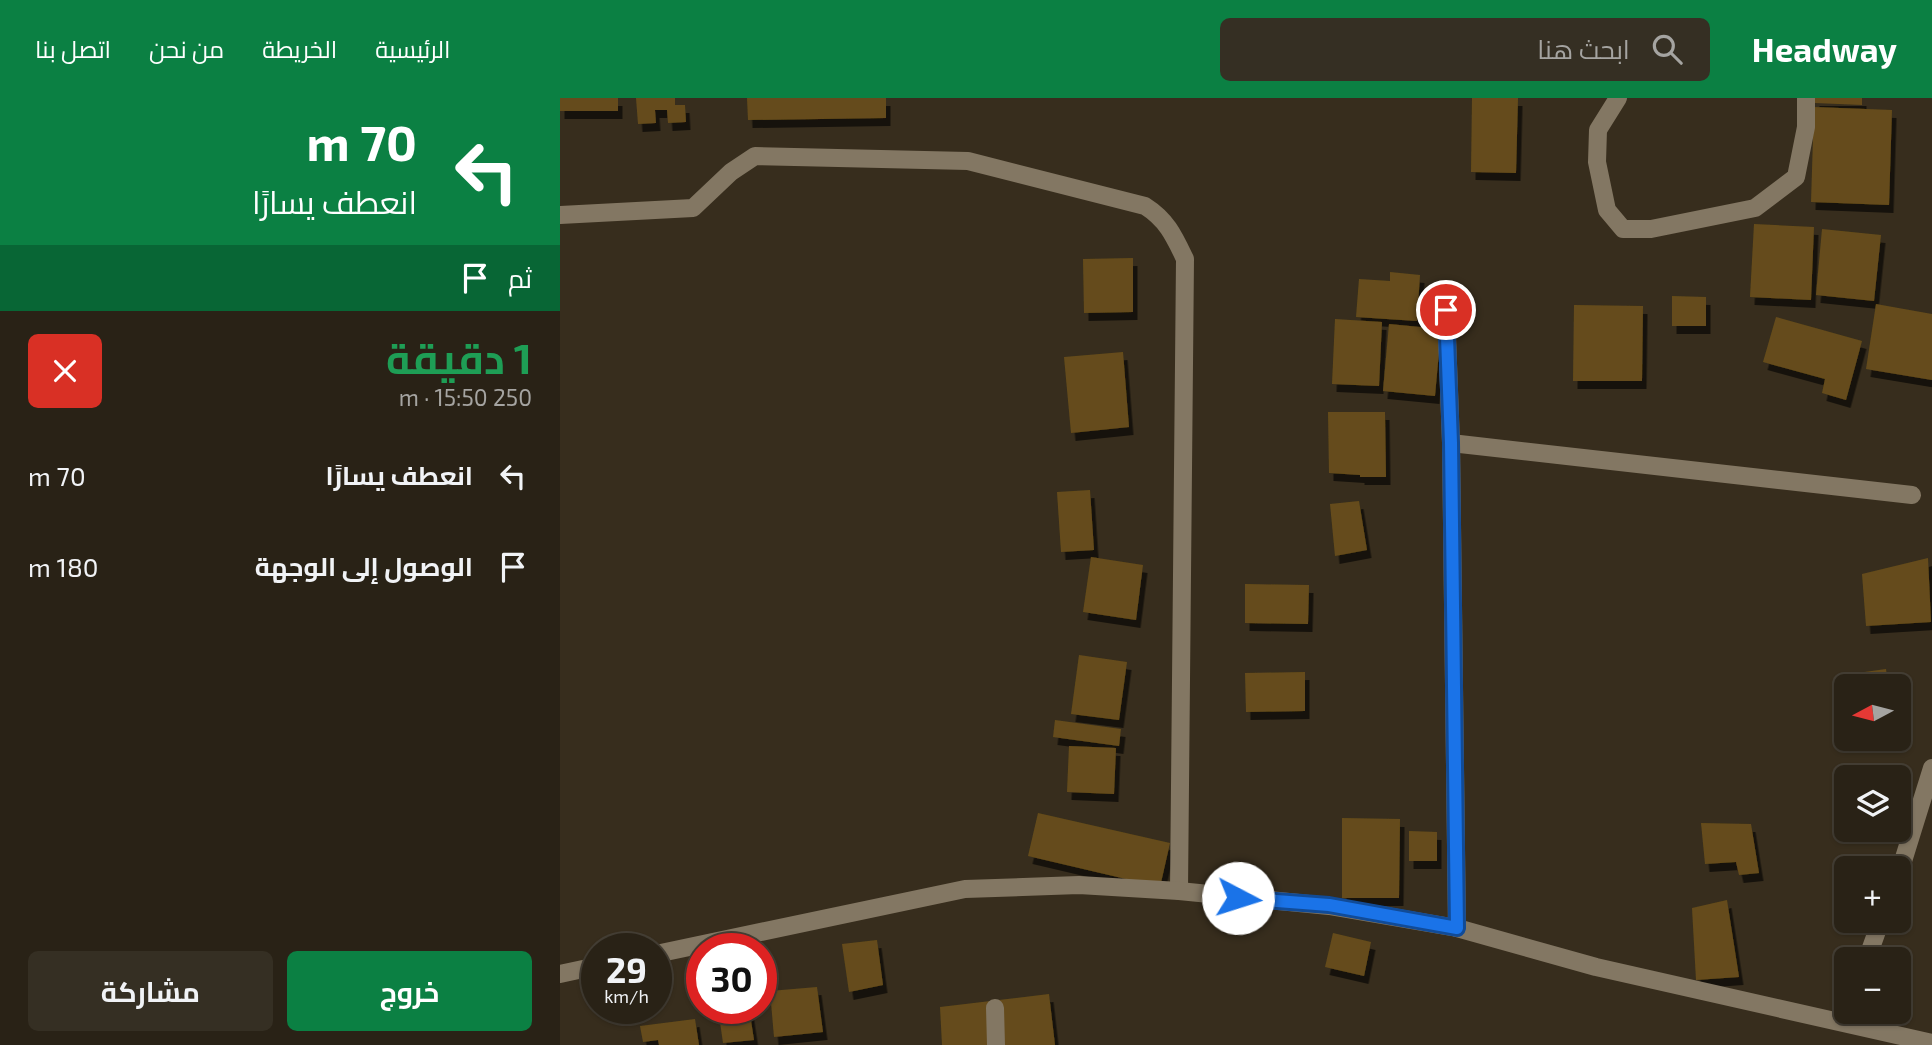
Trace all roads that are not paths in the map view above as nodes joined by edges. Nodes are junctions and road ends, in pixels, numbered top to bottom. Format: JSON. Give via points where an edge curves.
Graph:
{"nodes":[{"id":1,"x":1618,"y":98,"type":"edge"},
{"id":2,"x":1806,"y":98,"type":"edge"},
{"id":3,"x":560,"y":215,"type":"edge"},
{"id":4,"x":1446,"y":310,"type":"dead end"},
{"id":5,"x":1451,"y":443,"type":"junction"},
{"id":6,"x":1912,"y":495,"type":"dead end"},
{"id":7,"x":1932,"y":768,"type":"edge"},
{"id":8,"x":1905,"y":856,"type":"edge"},
{"id":9,"x":1179,"y":891,"type":"junction"},
{"id":10,"x":1457,"y":928,"type":"junction"},
{"id":11,"x":672,"y":951,"type":"edge"},
{"id":12,"x":581,"y":969,"type":"edge"},
{"id":13,"x":560,"y":974,"type":"edge"},
{"id":14,"x":995,"y":1008,"type":"dead end"},
{"id":15,"x":1834,"y":1017,"type":"edge"},
{"id":16,"x":1873,"y":1024,"type":"edge"},
{"id":17,"x":1932,"y":1043,"type":"edge"},
{"id":18,"x":996,"y":1045,"type":"edge"}],
"edges":[{"from":1,"to":2,"type":"street","via":[[1598,130],[1597,162],[1607,210],[1623,229],[1651,229],[1755,208],[1796,177],[1806,127]]},
{"from":3,"to":9,"type":"street","via":[[693,208],[755,156],[968,161],[1145,206],[1171,228],[1185,259]]},
{"from":4,"to":5,"type":"street"},
{"from":5,"to":6,"type":"street"},
{"from":5,"to":10,"type":"street"},
{"from":7,"to":8,"type":"street"},
{"from":9,"to":10,"type":"street","via":[[1329,905]]},
{"from":9,"to":11,"type":"street","via":[[1079,885],[965,888]]},
{"from":10,"to":15,"type":"street","via":[[1596,967],[1806,1016]]},
{"from":12,"to":13,"type":"street"},
{"from":14,"to":18,"type":"street"},
{"from":16,"to":17,"type":"street"}]}
